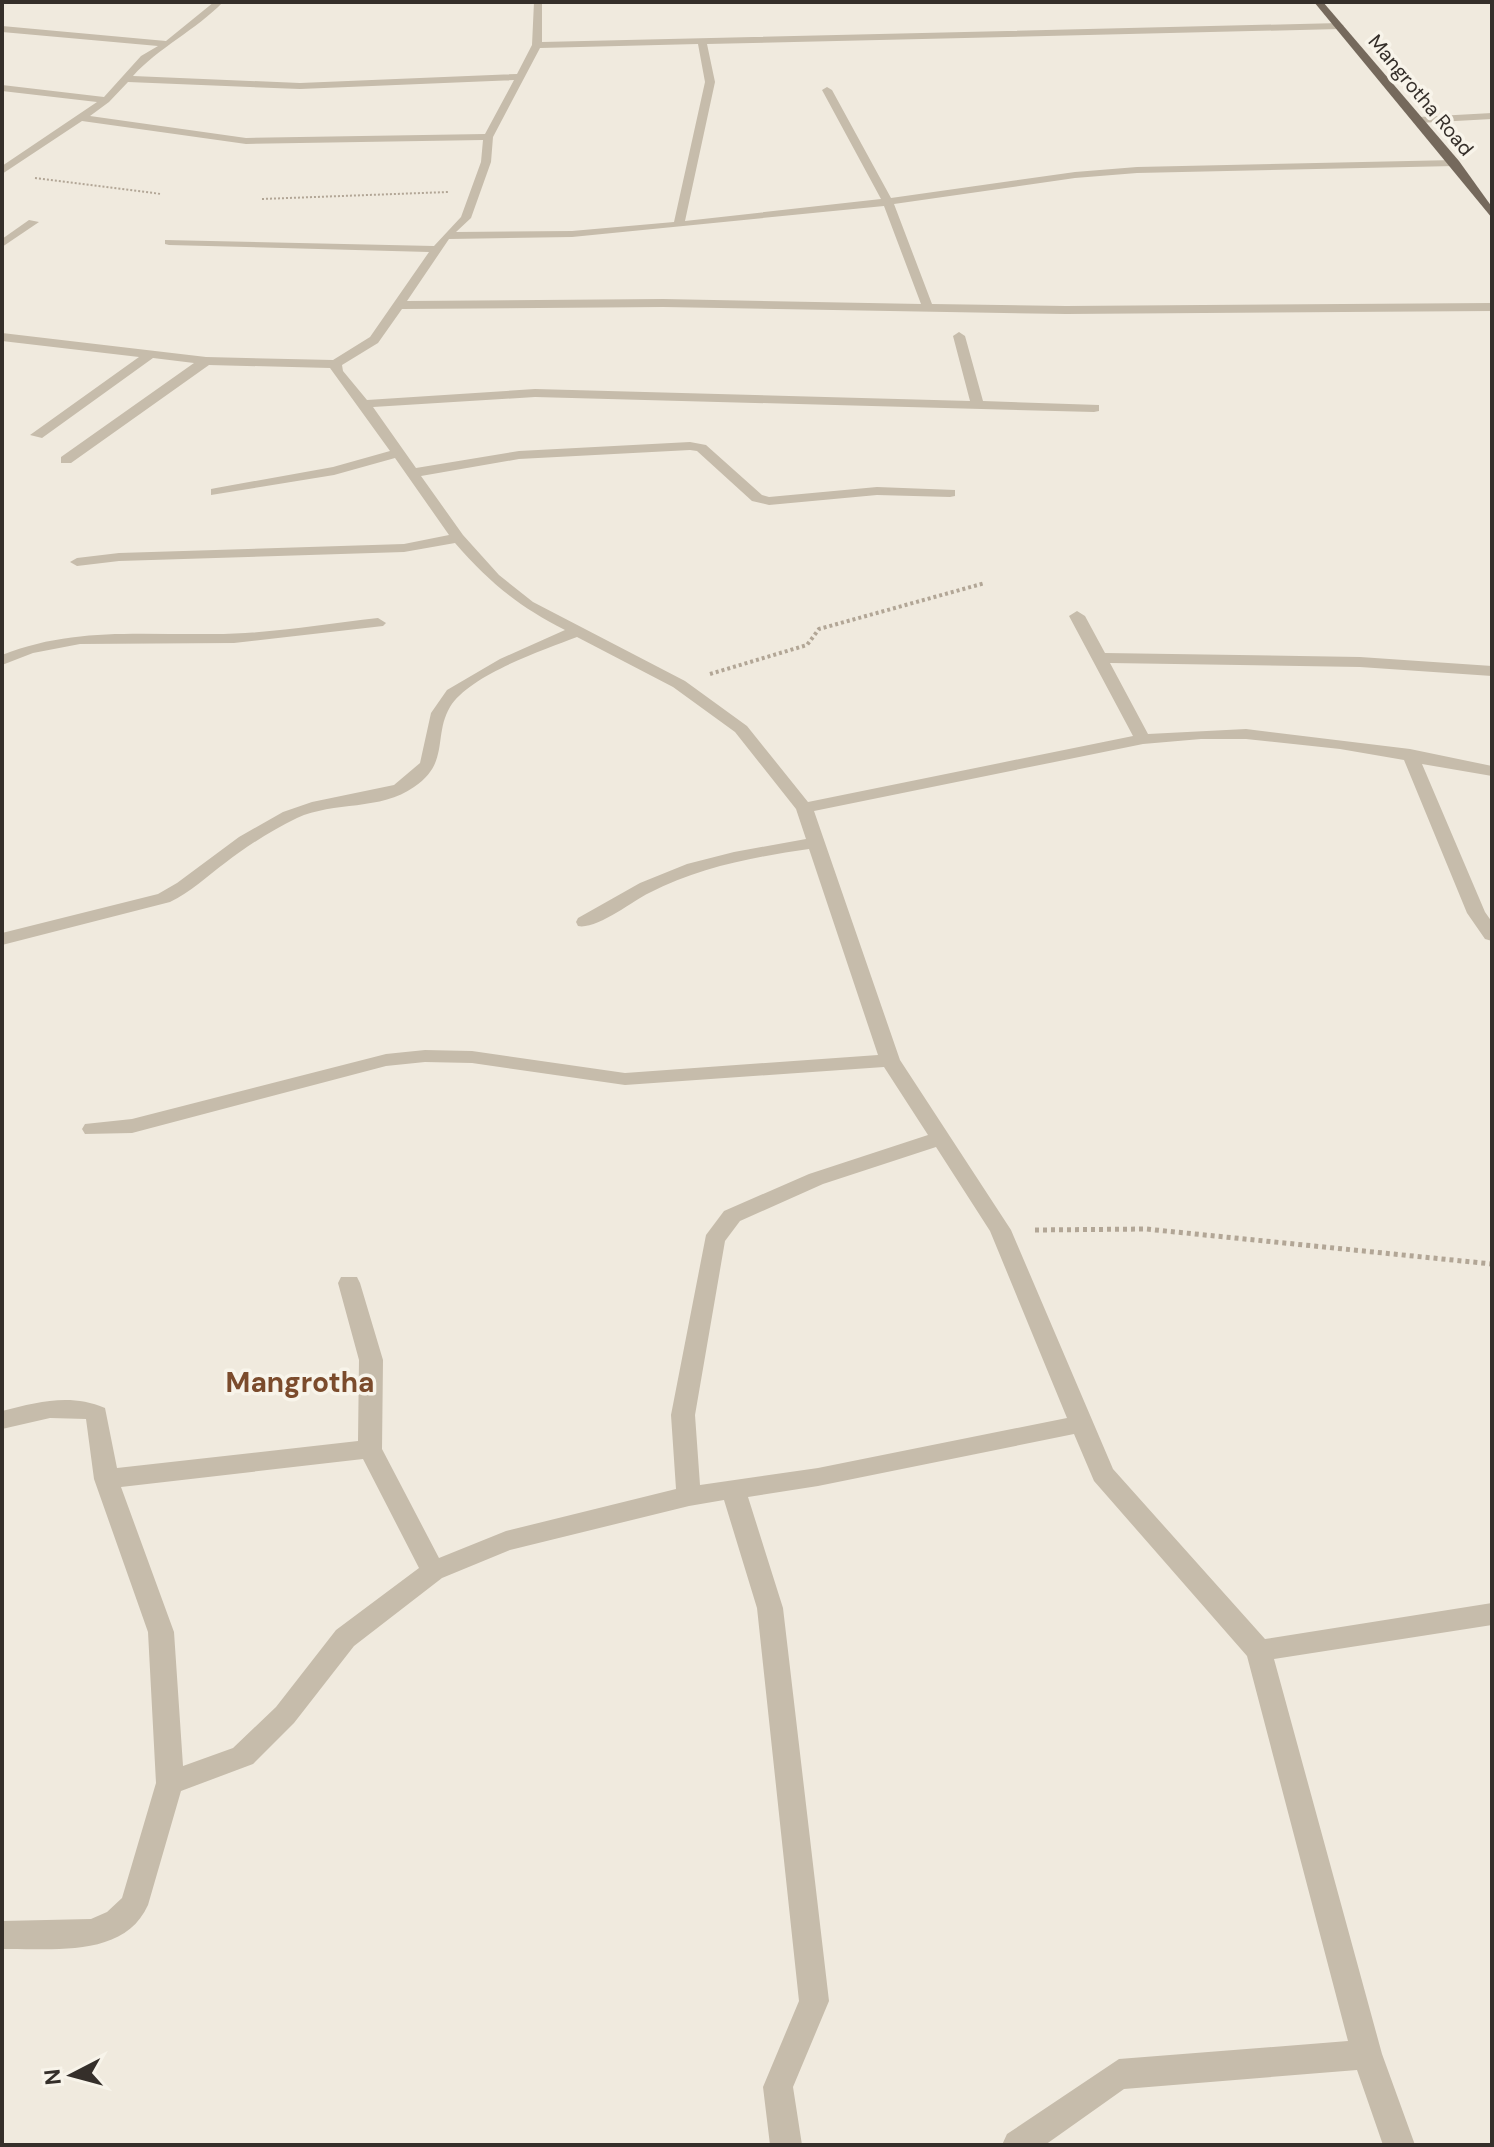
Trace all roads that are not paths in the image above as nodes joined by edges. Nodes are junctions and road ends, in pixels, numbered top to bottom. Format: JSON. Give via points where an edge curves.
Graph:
{"nodes":[{"id":1,"x":219,"y":2,"type":"edge"},
{"id":2,"x":538,"y":2,"type":"edge"},
{"id":3,"x":1318,"y":2,"type":"edge"},
{"id":4,"x":1340,"y":26,"type":"junction"},
{"id":5,"x":2,"y":29,"type":"edge"},
{"id":6,"x":702,"y":41,"type":"junction"},
{"id":7,"x":168,"y":44,"type":"junction"},
{"id":8,"x":537,"y":45,"type":"junction"},
{"id":9,"x":520,"y":77,"type":"junction"},
{"id":10,"x":127,"y":79,"type":"junction"},
{"id":11,"x":2,"y":88,"type":"edge"},
{"id":12,"x":827,"y":90,"type":"dead end"},
{"id":13,"x":106,"y":100,"type":"junction"},
{"id":14,"x":1492,"y":116,"type":"edge"},
{"id":15,"x":78,"y":117,"type":"junction"},
{"id":16,"x":1419,"y":120,"type":"junction"},
{"id":17,"x":488,"y":137,"type":"junction"},
{"id":18,"x":1455,"y":163,"type":"junction"},
{"id":19,"x":2,"y":171,"type":"edge"},
{"id":20,"x":888,"y":202,"type":"junction"},
{"id":21,"x":1488,"y":204,"type":"edge"},
{"id":22,"x":1492,"y":215,"type":"edge"},
{"id":23,"x":33,"y":222,"type":"dead end"},
{"id":24,"x":679,"y":225,"type":"junction"},
{"id":25,"x":446,"y":236,"type":"junction"},
{"id":26,"x":169,"y":242,"type":"dead end"},
{"id":27,"x":2,"y":244,"type":"edge"},
{"id":28,"x":437,"y":249,"type":"junction"},
{"id":29,"x":400,"y":305,"type":"junction"},
{"id":30,"x":1492,"y":307,"type":"edge"},
{"id":31,"x":928,"y":308,"type":"junction"},
{"id":32,"x":959,"y":336,"type":"dead end"},
{"id":33,"x":2,"y":337,"type":"edge"},
{"id":34,"x":148,"y":356,"type":"junction"},
{"id":35,"x":206,"y":361,"type":"junction"},
{"id":36,"x":336,"y":364,"type":"junction"},
{"id":37,"x":364,"y":404,"type":"junction"},
{"id":38,"x":978,"y":405,"type":"junction"},
{"id":39,"x":1094,"y":408,"type":"dead end"},
{"id":40,"x":37,"y":435,"type":"dead end"},
{"id":41,"x":399,"y":453,"type":"junction"},
{"id":42,"x":66,"y":460,"type":"dead end"},
{"id":43,"x":413,"y":473,"type":"junction"},
{"id":44,"x":216,"y":492,"type":"dead end"},
{"id":45,"x":950,"y":493,"type":"dead end"},
{"id":46,"x":458,"y":538,"type":"junction"},
{"id":47,"x":77,"y":562,"type":"dead end"},
{"id":48,"x":1077,"y":616,"type":"dead end"},
{"id":49,"x":378,"y":623,"type":"dead end"},
{"id":50,"x":577,"y":631,"type":"junction"},
{"id":51,"x":1100,"y":658,"type":"junction"},
{"id":52,"x":2,"y":660,"type":"edge"},
{"id":53,"x":1492,"y":671,"type":"edge"},
{"id":54,"x":1143,"y":739,"type":"junction"},
{"id":55,"x":1410,"y":754,"type":"junction"},
{"id":56,"x":1492,"y":771,"type":"edge"},
{"id":57,"x":804,"y":808,"type":"junction"},
{"id":58,"x":816,"y":843,"type":"junction"},
{"id":59,"x":585,"y":922,"type":"dead end"},
{"id":60,"x":1492,"y":935,"type":"edge"},
{"id":61,"x":2,"y":939,"type":"edge"},
{"id":62,"x":890,"y":1060,"type":"junction"},
{"id":63,"x":92,"y":1129,"type":"dead end"},
{"id":64,"x":940,"y":1138,"type":"junction"},
{"id":65,"x":349,"y":1283,"type":"dead end"},
{"id":66,"x":2,"y":1420,"type":"edge"},
{"id":67,"x":1081,"y":1424,"type":"junction"},
{"id":68,"x":370,"y":1449,"type":"junction"},
{"id":69,"x":106,"y":1479,"type":"junction"},
{"id":70,"x":733,"y":1489,"type":"junction"},
{"id":71,"x":689,"y":1496,"type":"junction"},
{"id":72,"x":433,"y":1571,"type":"junction"},
{"id":73,"x":1492,"y":1614,"type":"edge"},
{"id":74,"x":1259,"y":1651,"type":"junction"},
{"id":75,"x":170,"y":1783,"type":"junction"},
{"id":76,"x":2,"y":1935,"type":"edge"},
{"id":77,"x":1367,"y":2054,"type":"junction"},
{"id":78,"x":786,"y":2145,"type":"edge"},
{"id":79,"x":1018,"y":2145,"type":"edge"},
{"id":80,"x":1399,"y":2145,"type":"edge"}],
"edges":[{"from":1,"to":7,"type":"street"},
{"from":2,"to":8,"type":"street"},
{"from":3,"to":4,"type":"main road","name":"Mangrotha Road"},
{"from":4,"to":6,"type":"street"},
{"from":4,"to":16,"type":"main road","name":"Mangrotha Road"},
{"from":5,"to":7,"type":"street"},
{"from":6,"to":8,"type":"street"},
{"from":6,"to":24,"type":"street","via":[[710,82]]},
{"from":7,"to":10,"type":"street","via":[[144,58]]},
{"from":8,"to":9,"type":"street"},
{"from":9,"to":10,"type":"street","via":[[300,86]]},
{"from":9,"to":17,"type":"street"},
{"from":10,"to":13,"type":"street"},
{"from":11,"to":13,"type":"street"},
{"from":12,"to":20,"type":"street"},
{"from":13,"to":15,"type":"street"},
{"from":14,"to":16,"type":"street"},
{"from":15,"to":17,"type":"street","via":[[261,142]]},
{"from":15,"to":19,"type":"street"},
{"from":16,"to":18,"type":"main road","name":"Mangrotha Road"},
{"from":17,"to":25,"type":"street","via":[[486,162],[466,218]]},
{"from":18,"to":20,"type":"street","via":[[1121,171]]},
{"from":18,"to":21,"type":"main road","name":"Mangrotha Road"},
{"from":20,"to":24,"type":"street"},
{"from":20,"to":31,"type":"street"},
{"from":21,"to":22,"type":"main road","name":"Mangrotha Road"},
{"from":23,"to":27,"type":"street"},
{"from":24,"to":25,"type":"street"},
{"from":25,"to":28,"type":"street"},
{"from":26,"to":28,"type":"street"},
{"from":28,"to":29,"type":"street"},
{"from":29,"to":31,"type":"street"},
{"from":29,"to":36,"type":"street","via":[[374,340]]},
{"from":30,"to":31,"type":"street"},
{"from":32,"to":38,"type":"street"},
{"from":33,"to":34,"type":"street"},
{"from":34,"to":35,"type":"street"},
{"from":34,"to":40,"type":"street"},
{"from":35,"to":36,"type":"street"},
{"from":35,"to":42,"type":"street"},
{"from":36,"to":37,"type":"street"},
{"from":37,"to":38,"type":"street","via":[[535,393]]},
{"from":37,"to":41,"type":"street"},
{"from":38,"to":39,"type":"street"},
{"from":41,"to":43,"type":"street"},
{"from":41,"to":44,"type":"street","via":[[334,471]]},
{"from":43,"to":45,"type":"street","via":[[519,455],[690,446],[701,448],[757,498],[769,501],[877,491]]},
{"from":43,"to":46,"type":"street"},
{"from":46,"to":47,"type":"street","via":[[404,548]]},
{"from":46,"to":50,"type":"street","via":[[494,578],[528,605]]},
{"from":48,"to":51,"type":"street"},
{"from":49,"to":52,"type":"street","via":[[215,639],[127,635],[33,645]]},
{"from":50,"to":57,"type":"street","via":[[679,684],[741,729]]},
{"from":50,"to":61,"type":"street","via":[[450,694],[426,768],[409,784],[298,811],[222,856],[173,894]]},
{"from":51,"to":53,"type":"street","via":[[1360,662]]},
{"from":51,"to":54,"type":"street"},
{"from":54,"to":55,"type":"street","via":[[1246,734]]},
{"from":54,"to":57,"type":"street"},
{"from":55,"to":56,"type":"street"},
{"from":55,"to":60,"type":"street","via":[[1476,913]]},
{"from":57,"to":58,"type":"street"},
{"from":58,"to":59,"type":"street","via":[[700,866],[655,882]]},
{"from":58,"to":62,"type":"street"},
{"from":62,"to":63,"type":"street","via":[[625,1079],[472,1057],[425,1056],[386,1060],[132,1126]]},
{"from":62,"to":64,"type":"street"},
{"from":64,"to":67,"type":"street","via":[[1000,1230]]},
{"from":64,"to":71,"type":"street","via":[[816,1179],[732,1216],[722,1227],[714,1240],[683,1415]]},
{"from":65,"to":68,"type":"street","via":[[371,1360]]},
{"from":66,"to":69,"type":"street","via":[[70,1407],[97,1414]]},
{"from":67,"to":70,"type":"street"},
{"from":67,"to":74,"type":"street","via":[[1103,1474]]},
{"from":68,"to":69,"type":"street"},
{"from":68,"to":72,"type":"street"},
{"from":69,"to":75,"type":"street","via":[[161,1632]]},
{"from":70,"to":71,"type":"street"},
{"from":70,"to":78,"type":"street","via":[[770,1608],[814,2001],[778,2087]]},
{"from":71,"to":72,"type":"street","via":[[506,1541]]},
{"from":72,"to":75,"type":"street","via":[[345,1638],[285,1715],[243,1756]]},
{"from":73,"to":74,"type":"street"},
{"from":74,"to":77,"type":"street"},
{"from":75,"to":76,"type":"street","via":[[134,1905],[117,1922],[92,1933]]},
{"from":77,"to":79,"type":"street","via":[[1119,2074]]},
{"from":77,"to":80,"type":"street"}]}
